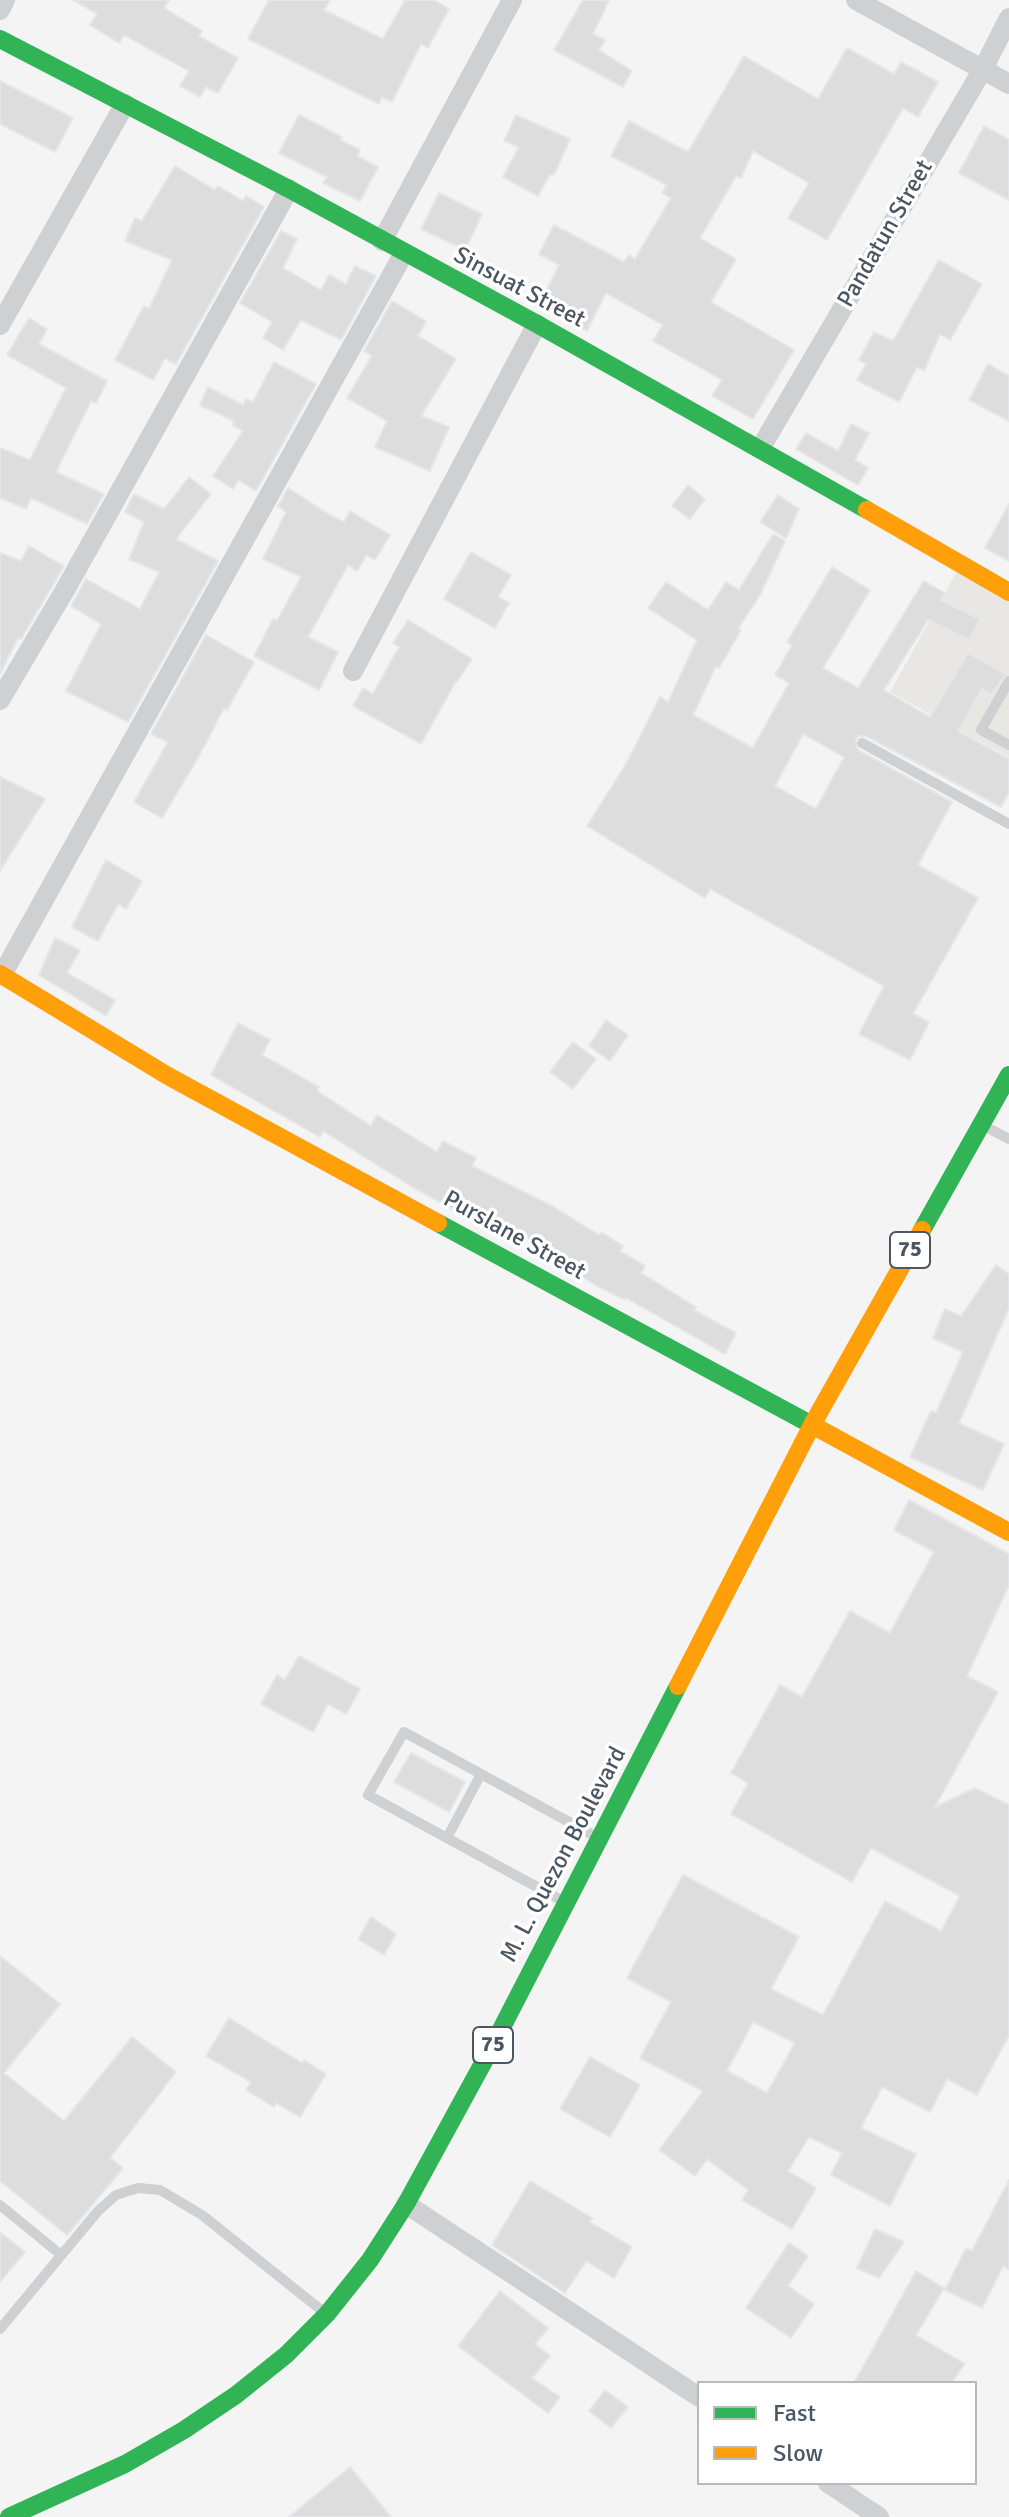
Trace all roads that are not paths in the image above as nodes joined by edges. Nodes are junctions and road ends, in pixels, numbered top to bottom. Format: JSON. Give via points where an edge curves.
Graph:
{"nodes":[{"id":1,"x":5,"y":0,"type":"edge"},
{"id":2,"x":512,"y":0,"type":"edge"},
{"id":3,"x":856,"y":0,"type":"edge"},
{"id":4,"x":0,"y":10,"type":"edge"},
{"id":5,"x":1009,"y":18,"type":"edge"},
{"id":6,"x":0,"y":39,"type":"edge"},
{"id":7,"x":983,"y":69,"type":"junction"},
{"id":8,"x":1009,"y":84,"type":"edge"},
{"id":9,"x":125,"y":104,"type":"junction"},
{"id":10,"x":289,"y":189,"type":"junction"},
{"id":11,"x":382,"y":241,"type":"junction"},
{"id":12,"x":404,"y":253,"type":"junction"},
{"id":13,"x":537,"y":324,"type":"junction"},
{"id":14,"x":0,"y":325,"type":"edge"},
{"id":15,"x":760,"y":449,"type":"junction"},
{"id":16,"x":1009,"y":592,"type":"edge"},
{"id":17,"x":353,"y":671,"type":"dead end"},
{"id":18,"x":1009,"y":681,"type":"edge"},
{"id":19,"x":0,"y":700,"type":"edge"},
{"id":20,"x":862,"y":743,"type":"dead end"},
{"id":21,"x":1009,"y":745,"type":"edge"},
{"id":22,"x":1009,"y":824,"type":"edge"},
{"id":23,"x":1,"y":975,"type":"edge"},
{"id":24,"x":1009,"y":1075,"type":"edge"},
{"id":25,"x":981,"y":1125,"type":"junction"},
{"id":26,"x":1009,"y":1139,"type":"edge"},
{"id":27,"x":812,"y":1425,"type":"junction"},
{"id":28,"x":1009,"y":1532,"type":"edge"},
{"id":29,"x":481,"y":1774,"type":"junction"},
{"id":30,"x":447,"y":1838,"type":"junction"},
{"id":31,"x":599,"y":1839,"type":"junction"},
{"id":32,"x":564,"y":1902,"type":"junction"},
{"id":33,"x":406,"y":2204,"type":"junction"},
{"id":34,"x":0,"y":2205,"type":"edge"},
{"id":35,"x":60,"y":2254,"type":"junction"},
{"id":36,"x":327,"y":2314,"type":"junction"},
{"id":37,"x":0,"y":2329,"type":"edge"},
{"id":38,"x":697,"y":2396,"type":"edge"},
{"id":39,"x":831,"y":2485,"type":"edge"},
{"id":40,"x":9,"y":2517,"type":"edge"},
{"id":41,"x":879,"y":2517,"type":"edge"}],
"edges":[{"from":1,"to":4,"type":"street"},
{"from":2,"to":11,"type":"street"},
{"from":3,"to":7,"type":"street"},
{"from":5,"to":7,"type":"street","name":"Pandatun Street"},
{"from":6,"to":9,"type":"main road","name":"Sinsuat Street"},
{"from":7,"to":8,"type":"street"},
{"from":7,"to":15,"type":"street","name":"Pandatun Street"},
{"from":9,"to":10,"type":"main road","name":"Sinsuat Street"},
{"from":9,"to":14,"type":"street"},
{"from":10,"to":11,"type":"main road","name":"Sinsuat Street"},
{"from":10,"to":19,"type":"street"},
{"from":11,"to":12,"type":"main road","name":"Sinsuat Street"},
{"from":12,"to":13,"type":"main road","name":"Sinsuat Street"},
{"from":12,"to":23,"type":"street"},
{"from":13,"to":15,"type":"main road","name":"Sinsuat Street"},
{"from":13,"to":17,"type":"street"},
{"from":15,"to":16,"type":"main road","name":"Sinsuat Street"},
{"from":18,"to":21,"type":"lane","via":[[981,730]]},
{"from":20,"to":22,"type":"lane"},
{"from":23,"to":27,"type":"main road","name":"Purslane Street","via":[[168,1076]]},
{"from":24,"to":25,"type":"main road","name":"M. L. Quezon Boulevard","number":"75"},
{"from":25,"to":26,"type":"lane"},
{"from":25,"to":27,"type":"main road","name":"M. L. Quezon Boulevard","number":"75"},
{"from":27,"to":28,"type":"main road","name":"Purslane Street"},
{"from":27,"to":31,"type":"main road","name":"M. L. Quezon Boulevard","number":"75"},
{"from":29,"to":30,"type":"lane"},
{"from":29,"to":30,"type":"lane","via":[[404,1732],[368,1795]]},
{"from":29,"to":31,"type":"lane"},
{"from":30,"to":32,"type":"lane"},
{"from":31,"to":32,"type":"main road","name":"M. L. Quezon Boulevard","number":"75"},
{"from":32,"to":33,"type":"main road","name":"M. L. Quezon Boulevard","number":"75"},
{"from":33,"to":36,"type":"main road","name":"M. L. Quezon Boulevard","number":"75"},
{"from":33,"to":38,"type":"street"},
{"from":34,"to":35,"type":"lane"},
{"from":35,"to":36,"type":"lane","via":[[116,2195],[138,2188],[160,2190],[202,2215]]},
{"from":35,"to":37,"type":"lane"},
{"from":36,"to":40,"type":"main road","name":"M. L. Quezon Boulevard","number":"75","via":[[286,2355],[184,2430],[125,2464]]},
{"from":39,"to":41,"type":"street"}]}
